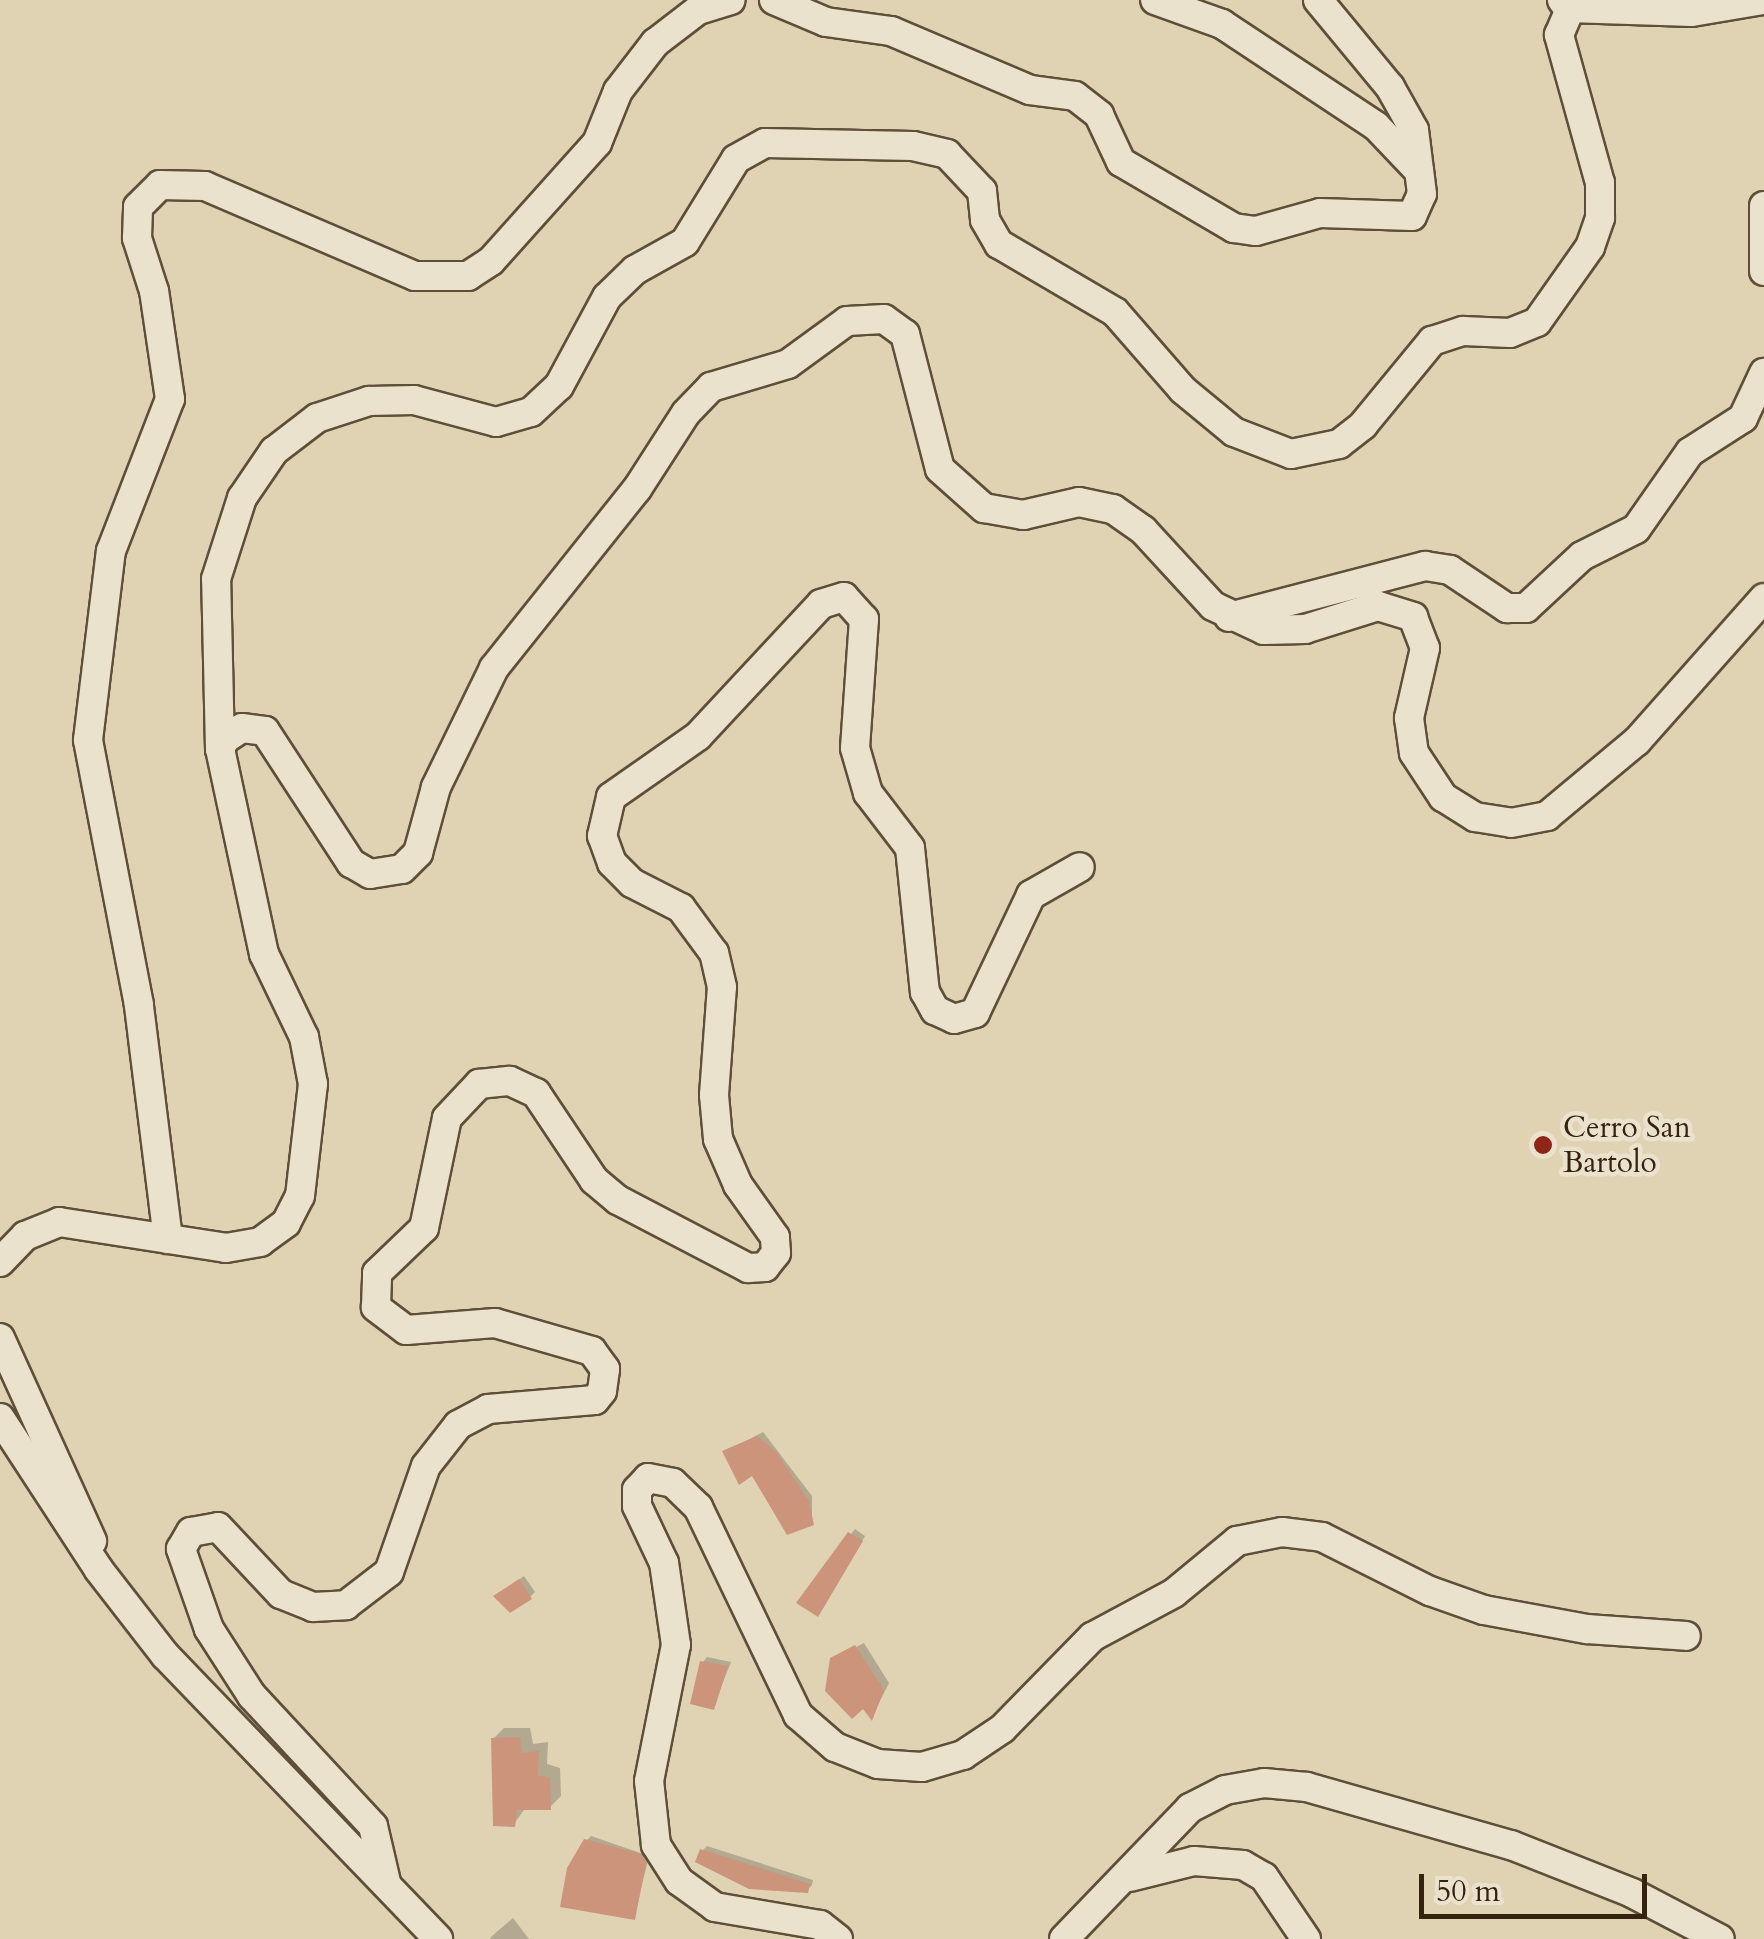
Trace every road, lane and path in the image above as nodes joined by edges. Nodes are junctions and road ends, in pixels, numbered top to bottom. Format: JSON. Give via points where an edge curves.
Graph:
{"nodes":[{"id":1,"x":731,"y":0,"type":"edge"},
{"id":2,"x":774,"y":0,"type":"edge"},
{"id":3,"x":1155,"y":0,"type":"edge"},
{"id":4,"x":1318,"y":0,"type":"edge"},
{"id":5,"x":1763,"y":0,"type":"edge"},
{"id":6,"x":1568,"y":3,"type":"edge"},
{"id":7,"x":1419,"y":171,"type":"junction"},
{"id":8,"x":1764,"y":206,"type":"edge"},
{"id":9,"x":1764,"y":271,"type":"edge"},
{"id":10,"x":1764,"y":373,"type":"edge"},
{"id":11,"x":1764,"y":598,"type":"edge"},
{"id":12,"x":1228,"y":617,"type":"junction"},
{"id":13,"x":220,"y":749,"type":"junction"},
{"id":14,"x":1080,"y":867,"type":"dead end"},
{"id":15,"x":168,"y":1239,"type":"junction"},
{"id":16,"x":0,"y":1262,"type":"edge"},
{"id":17,"x":0,"y":1338,"type":"edge"},
{"id":18,"x":0,"y":1418,"type":"edge"},
{"id":19,"x":99,"y":1570,"type":"junction"},
{"id":20,"x":1686,"y":1636,"type":"dead end"},
{"id":21,"x":1130,"y":1877,"type":"junction"},
{"id":22,"x":386,"y":1882,"type":"junction"},
{"id":23,"x":438,"y":1939,"type":"edge"},
{"id":24,"x":838,"y":1939,"type":"edge"},
{"id":25,"x":1064,"y":1939,"type":"edge"},
{"id":26,"x":1306,"y":1939,"type":"edge"},
{"id":27,"x":1720,"y":1939,"type":"edge"}],
"edges":[{"from":1,"to":15,"type":"street","via":[[698,10],[654,43],[618,91],[597,142],[491,260],[468,276],[415,276],[205,186],[160,185],[138,206],[137,238],[154,291],[170,399],[111,551],[88,740],[138,1005]]},
{"from":2,"to":7,"type":"street","via":[[826,22],[891,32],[1030,90],[1075,96],[1099,115],[1121,162],[1234,228],[1256,231],[1320,214],[1402,220],[1420,205]]},
{"from":3,"to":7,"type":"street","via":[[1238,34],[1376,126]]},
{"from":4,"to":7,"type":"street","via":[[1390,87],[1414,130]]},
{"from":5,"to":6,"type":"street","via":[[1714,12]]},
{"from":6,"to":13,"type":"street","via":[[1561,50],[1600,183],[1600,218],[1590,247],[1537,322],[1510,333],[1463,332],[1432,341],[1363,425],[1339,444],[1291,454],[1234,432],[1183,390],[1115,312],[999,244],[985,220],[982,191],[947,154],[913,146],[766,143],[736,159],[685,242],[635,270],[606,297],[559,386],[531,412],[477,420],[436,404],[369,401],[317,418],[274,451],[236,511],[216,579]]},
{"from":8,"to":9,"type":"street"},
{"from":10,"to":12,"type":"street","via":[[1743,418],[1690,452],[1636,529],[1582,556],[1526,608],[1507,608],[1450,570],[1425,566]]},
{"from":11,"to":12,"type":"street","via":[[1672,694],[1637,741],[1547,816],[1511,823],[1458,808],[1422,770],[1409,718],[1424,637],[1413,616],[1378,606],[1285,632]]},
{"from":12,"to":13,"type":"street","via":[[1143,530],[1112,509],[1079,502],[1003,514],[966,498],[932,451],[912,346],[884,319],[858,317],[788,364],[711,387],[686,412],[637,490],[494,668],[441,774],[418,852],[402,870],[370,874],[352,863],[265,731],[242,728]]},
{"from":13,"to":15,"type":"street","via":[[264,954],[304,1038],[313,1107],[300,1196],[274,1233],[243,1247]]},
{"from":14,"to":22,"type":"street","via":[[1031,895],[976,1012],[954,1019],[934,1010],[926,992],[910,848],[879,813],[858,760],[854,724],[864,619],[844,598],[821,604],[698,736],[611,796],[602,836],[612,863],[632,883],[681,908],[714,952],[722,987],[714,1095],[718,1140],[738,1185],[776,1236],[776,1254],[765,1267],[748,1268],[618,1200],[594,1180],[536,1092],[510,1081],[479,1084],[447,1118],[424,1228],[377,1273],[376,1307],[406,1330],[495,1323],[592,1352],[605,1369],[602,1391],[595,1400],[488,1410],[458,1425],[426,1466],[388,1572],[346,1604],[313,1607],[282,1594],[218,1527],[191,1532],[182,1549],[210,1630],[252,1696],[373,1826]]},
{"from":15,"to":16,"type":"street","via":[[59,1222],[25,1236]]},
{"from":17,"to":19,"type":"street","via":[[86,1518]]},
{"from":18,"to":19,"type":"street"},
{"from":19,"to":22,"type":"street","via":[[320,1824]]},
{"from":20,"to":24,"type":"street","via":[[1587,1629],[1484,1610],[1322,1537],[1282,1532],[1238,1541],[1174,1593],[1092,1637],[1002,1729],[963,1755],[922,1766],[878,1764],[835,1748],[798,1714],[698,1507],[672,1483],[648,1478],[637,1506],[664,1563],[676,1645],[649,1781],[656,1845],[679,1882],[715,1908],[820,1924]]},
{"from":21,"to":25,"type":"street"},
{"from":21,"to":26,"type":"street","via":[[1194,1861],[1243,1865],[1264,1877]]},
{"from":21,"to":27,"type":"street","via":[[1175,1821],[1207,1798],[1244,1786],[1286,1784],[1511,1845],[1632,1893]]},
{"from":22,"to":23,"type":"street"}]}
